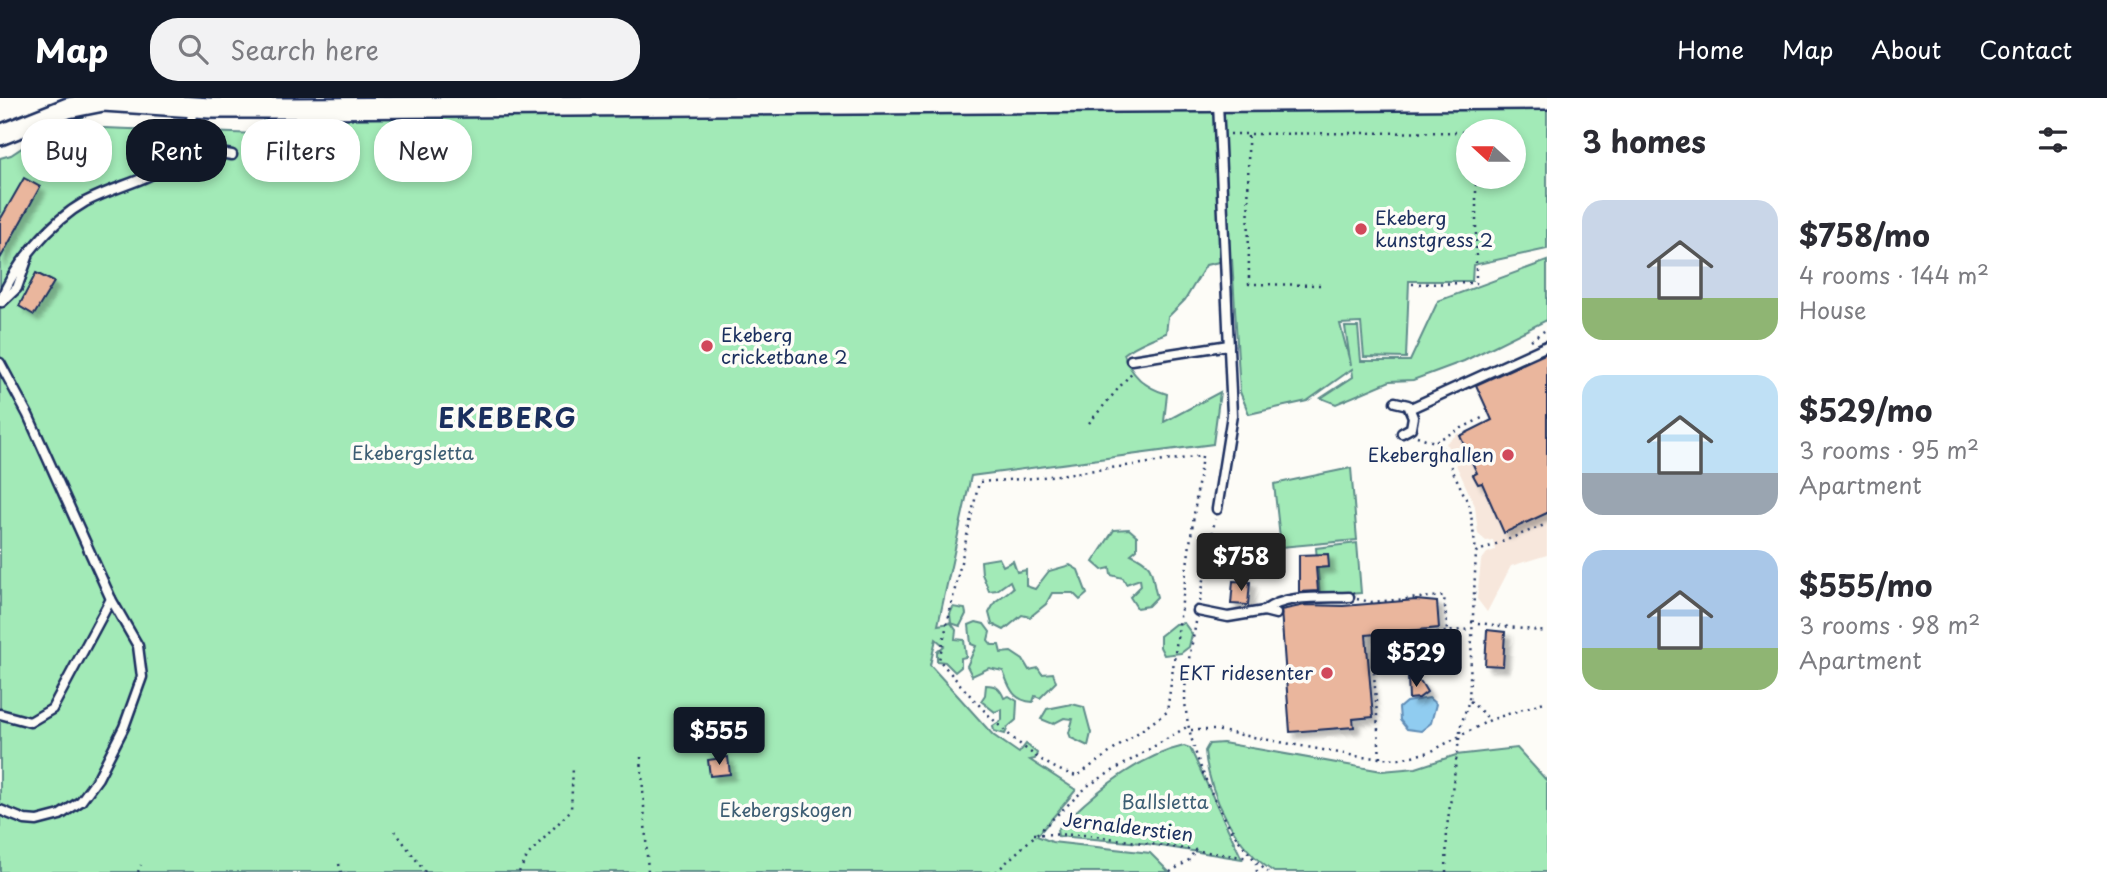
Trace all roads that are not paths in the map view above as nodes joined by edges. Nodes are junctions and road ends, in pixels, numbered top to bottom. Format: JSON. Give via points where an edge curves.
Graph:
{"nodes":[{"id":1,"x":1547,"y":99,"type":"edge"},
{"id":2,"x":1218,"y":100,"type":"junction"},
{"id":3,"x":153,"y":101,"type":"edge"},
{"id":4,"x":496,"y":102,"type":"edge"},
{"id":5,"x":647,"y":102,"type":"edge"},
{"id":6,"x":193,"y":107,"type":"junction"},
{"id":7,"x":190,"y":119,"type":"edge"},
{"id":8,"x":0,"y":135,"type":"edge"},
{"id":9,"x":227,"y":154,"type":"edge"},
{"id":10,"x":232,"y":155,"type":"dead end"},
{"id":11,"x":133,"y":182,"type":"edge"},
{"id":12,"x":0,"y":303,"type":"edge"},
{"id":13,"x":1229,"y":345,"type":"junction"},
{"id":14,"x":1547,"y":346,"type":"edge"},
{"id":15,"x":1131,"y":360,"type":"road end"},
{"id":16,"x":0,"y":363,"type":"edge"},
{"id":17,"x":1395,"y":402,"type":"dead end"},
{"id":18,"x":1411,"y":408,"type":"junction"},
{"id":19,"x":1405,"y":432,"type":"road end"},
{"id":20,"x":1217,"y":509,"type":"dead end"},
{"id":21,"x":1349,"y":597,"type":"road end"},
{"id":22,"x":111,"y":598,"type":"junction"},
{"id":23,"x":1198,"y":611,"type":"dead end"},
{"id":24,"x":1264,"y":611,"type":"junction"},
{"id":25,"x":1276,"y":614,"type":"dead end"},
{"id":26,"x":0,"y":714,"type":"edge"},
{"id":27,"x":0,"y":810,"type":"edge"}],
"edges":[{"from":1,"to":2,"type":"street"},
{"from":2,"to":5,"type":"street"},
{"from":2,"to":13,"type":"lane"},
{"from":3,"to":6,"type":"street"},
{"from":3,"to":8,"type":"street","via":[[81,104]]},
{"from":4,"to":5,"type":"street"},
{"from":4,"to":6,"type":"street"},
{"from":6,"to":7,"type":"lane"},
{"from":9,"to":10,"type":"lane"},
{"from":11,"to":12,"type":"lane","via":[[75,209],[50,228],[28,257],[17,288]]},
{"from":13,"to":15,"type":"lane"},
{"from":13,"to":20,"type":"lane","via":[[1233,415]]},
{"from":14,"to":18,"type":"lane"},
{"from":16,"to":22,"type":"lane"},
{"from":17,"to":18,"type":"lane"},
{"from":18,"to":19,"type":"lane","via":[[1413,423]]},
{"from":21,"to":24,"type":"lane","via":[[1284,601]]},
{"from":22,"to":26,"type":"lane","via":[[52,709],[30,722]]},
{"from":22,"to":27,"type":"lane","via":[[138,646],[142,677],[106,765],[81,801],[60,815],[25,820]]},
{"from":23,"to":24,"type":"lane","via":[[1228,617]]},
{"from":24,"to":25,"type":"lane"}]}
